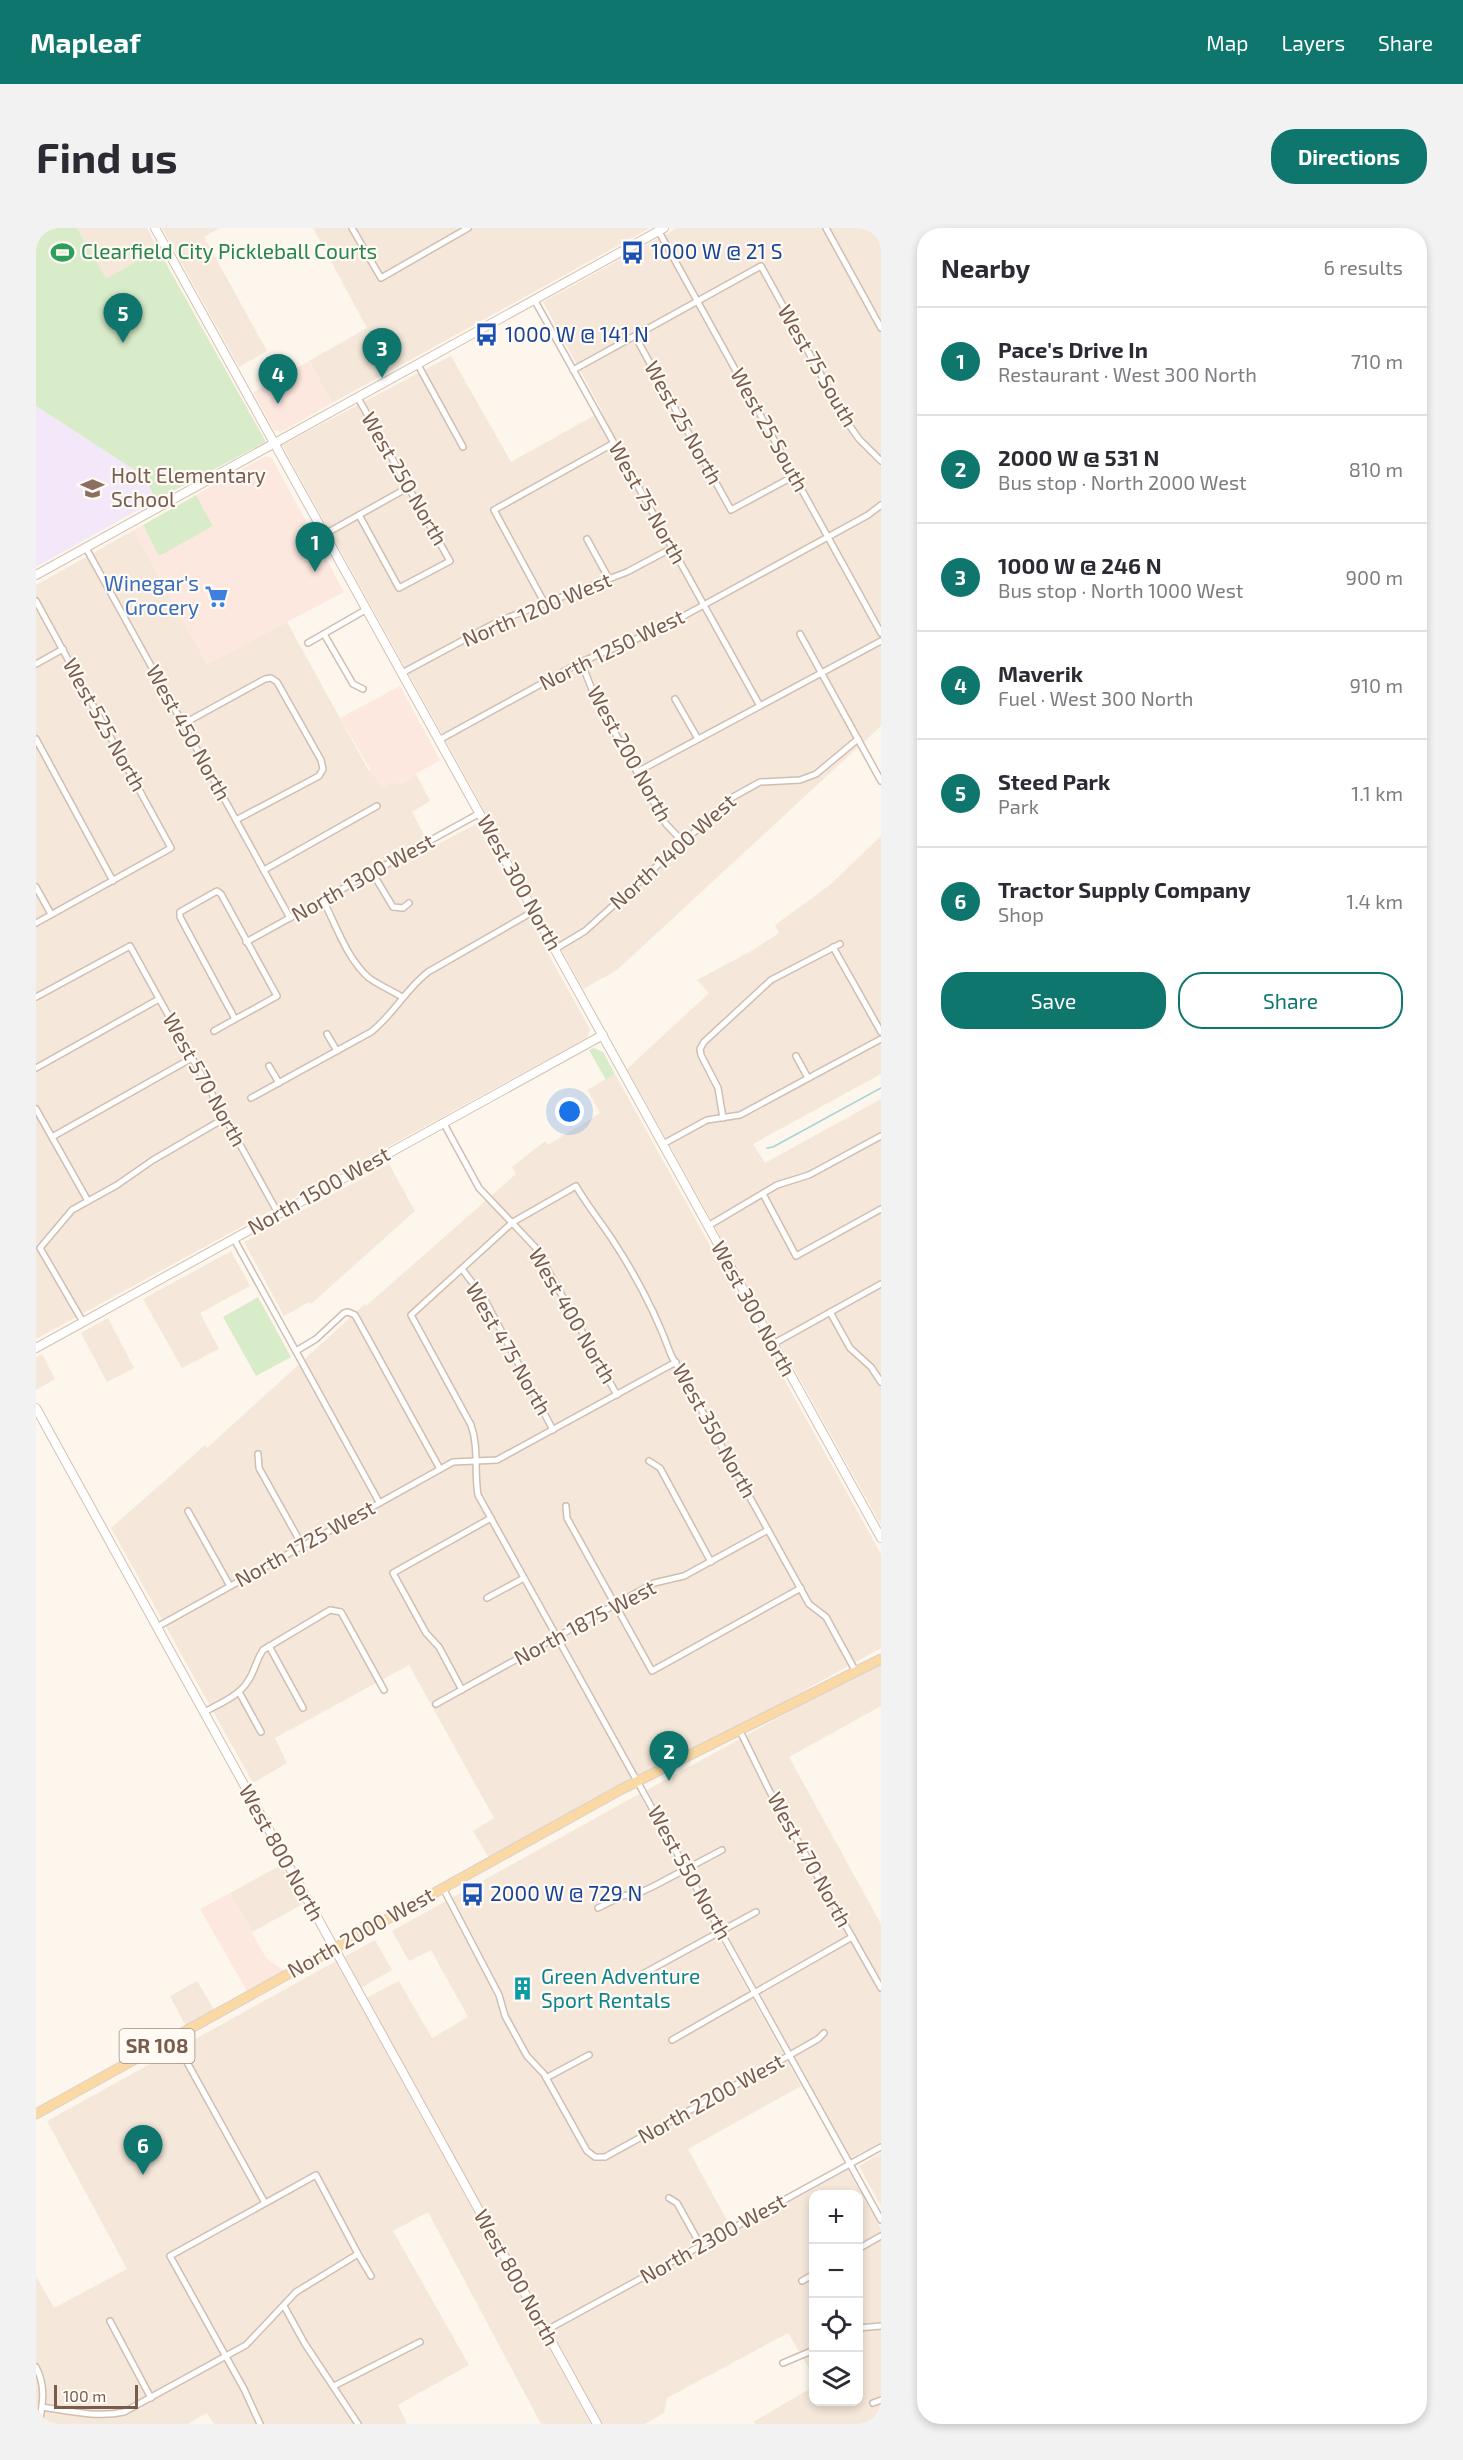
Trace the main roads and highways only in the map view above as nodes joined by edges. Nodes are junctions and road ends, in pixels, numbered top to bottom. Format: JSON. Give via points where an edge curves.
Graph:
{"nodes":[{"id":1,"x":881,"y":1659,"type":"edge"},
{"id":2,"x":36,"y":2114,"type":"edge"}],
"edges":[{"from":1,"to":2,"type":"main road","name":"North 2000 West","number":"SR 108","via":[[638,1781]]}]}
